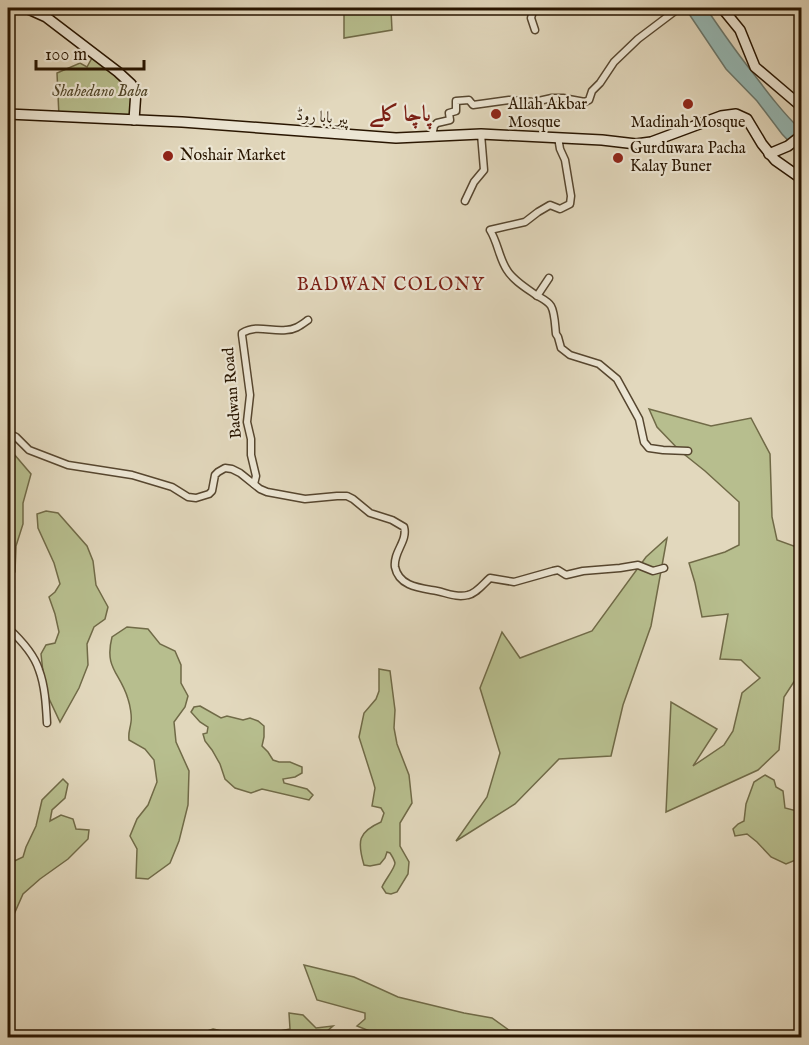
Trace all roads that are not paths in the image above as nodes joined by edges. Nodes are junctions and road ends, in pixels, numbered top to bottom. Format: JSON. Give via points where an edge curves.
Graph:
{"nodes":[{"id":1,"x":26,"y":8,"type":"edge"},
{"id":2,"x":534,"y":8,"type":"edge"},
{"id":3,"x":679,"y":8,"type":"edge"},
{"id":4,"x":723,"y":8,"type":"edge"},
{"id":5,"x":535,"y":30,"type":"dead end"},
{"id":6,"x":801,"y":107,"type":"edge"},
{"id":7,"x":8,"y":114,"type":"edge"},
{"id":8,"x":134,"y":120,"type":"junction"},
{"id":9,"x":481,"y":134,"type":"junction"},
{"id":10,"x":801,"y":135,"type":"edge"},
{"id":11,"x":432,"y":137,"type":"junction"},
{"id":12,"x":558,"y":137,"type":"junction"},
{"id":13,"x":769,"y":154,"type":"junction"},
{"id":14,"x":801,"y":179,"type":"edge"},
{"id":15,"x":465,"y":201,"type":"dead end"},
{"id":16,"x":549,"y":278,"type":"dead end"},
{"id":17,"x":537,"y":296,"type":"junction"},
{"id":18,"x":308,"y":320,"type":"dead end"},
{"id":19,"x":8,"y":433,"type":"edge"},
{"id":20,"x":688,"y":451,"type":"dead end"},
{"id":21,"x":254,"y":484,"type":"junction"},
{"id":22,"x":664,"y":568,"type":"dead end"},
{"id":23,"x":8,"y":628,"type":"edge"},
{"id":24,"x":47,"y":723,"type":"dead end"}],
"edges":[{"from":1,"to":8,"type":"main road","via":[[46,17],[131,84],[136,91]]},
{"from":2,"to":5,"type":"street","via":[[531,18]]},
{"from":3,"to":11,"type":"street","via":[[614,62],[592,91],[590,100],[552,98],[473,105],[470,100],[456,100],[456,111],[449,114],[450,120],[434,126]]},
{"from":4,"to":6,"type":"main road","via":[[740,30],[755,67]]},
{"from":7,"to":8,"type":"main road","name":"پیر بابا روڈ"},
{"from":8,"to":11,"type":"main road","name":"پیر بابا روڈ","via":[[396,138]]},
{"from":9,"to":11,"type":"main road","name":"پیر بابا روڈ"},
{"from":9,"to":12,"type":"main road","name":"پیر بابا روڈ"},
{"from":9,"to":15,"type":"street","via":[[484,170]]},
{"from":10,"to":13,"type":"main road"},
{"from":12,"to":13,"type":"main road","name":"پیر بابا روڈ","via":[[636,144],[736,114],[747,119]]},
{"from":12,"to":17,"type":"street","via":[[570,204],[560,209],[550,205],[525,222],[490,230],[507,270]]},
{"from":13,"to":14,"type":"main road"},
{"from":16,"to":17,"type":"street"},
{"from":17,"to":20,"type":"street","via":[[549,303],[561,348],[599,364],[617,379],[639,419],[644,442],[650,448]]},
{"from":18,"to":21,"type":"street","name":"Badwan Road","via":[[288,330],[254,328],[242,335],[250,395],[247,422]]},
{"from":19,"to":21,"type":"street","via":[[29,450],[68,465],[132,475],[172,487],[188,497],[209,494],[215,475],[225,468]]},
{"from":21,"to":22,"type":"street","via":[[267,492],[305,499],[347,496],[370,513],[392,520],[404,527],[405,537],[396,556],[398,575],[412,586],[458,597],[475,593],[490,578],[514,582],[558,570],[566,575],[638,565],[653,571]]},
{"from":23,"to":24,"type":"street","via":[[39,668]]}]}
